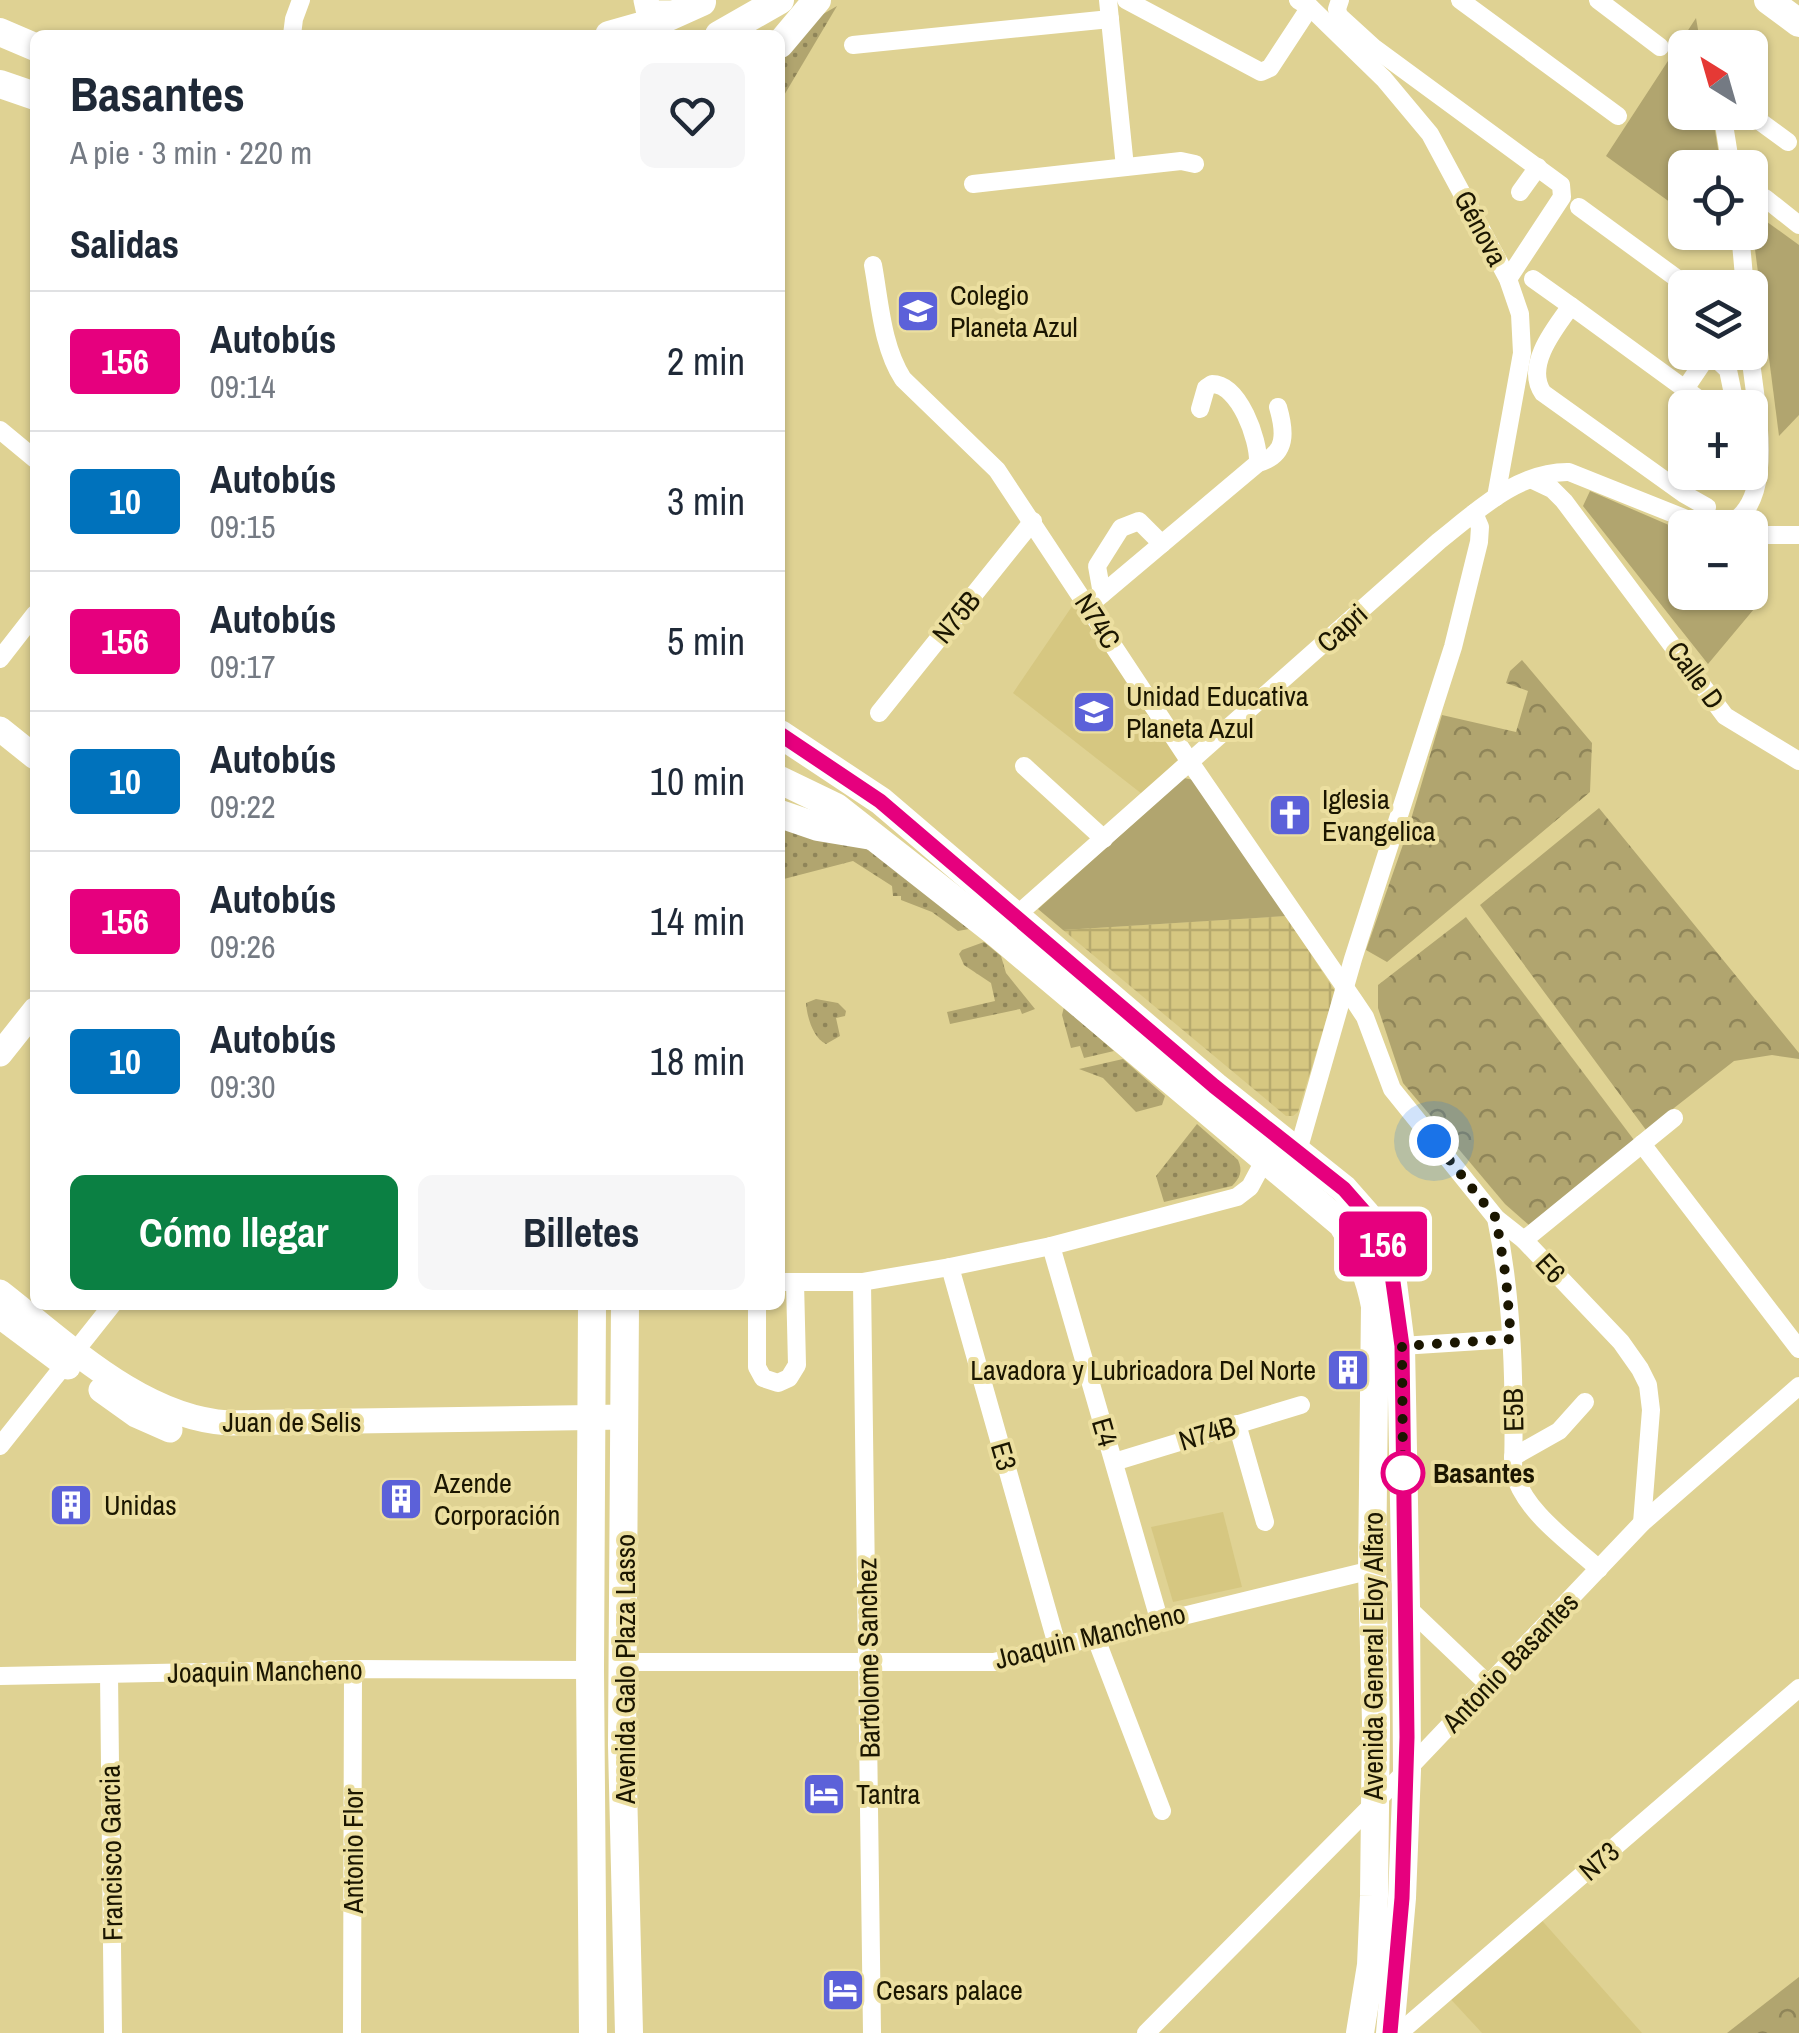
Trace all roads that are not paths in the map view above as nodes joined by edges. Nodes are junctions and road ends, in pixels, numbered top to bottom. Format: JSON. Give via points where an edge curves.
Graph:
{"nodes":[{"id":1,"x":301,"y":0,"type":"edge"},
{"id":2,"x":636,"y":0,"type":"edge"},
{"id":3,"x":646,"y":0,"type":"edge"},
{"id":4,"x":780,"y":0,"type":"edge"},
{"id":5,"x":817,"y":0,"type":"edge"},
{"id":6,"x":1126,"y":0,"type":"edge"},
{"id":7,"x":1340,"y":0,"type":"edge"},
{"id":8,"x":1460,"y":0,"type":"edge"},
{"id":9,"x":1598,"y":0,"type":"edge"},
{"id":10,"x":1768,"y":0,"type":"edge"},
{"id":11,"x":1307,"y":5,"type":"edge"},
{"id":12,"x":1109,"y":10,"type":"edge"},
{"id":13,"x":687,"y":12,"type":"edge"},
{"id":14,"x":1799,"y":22,"type":"edge"},
{"id":15,"x":293,"y":30,"type":"edge"},
{"id":16,"x":617,"y":30,"type":"edge"},
{"id":17,"x":627,"y":30,"type":"edge"},
{"id":18,"x":728,"y":30,"type":"edge"},
{"id":19,"x":785,"y":38,"type":"edge"},
{"id":20,"x":854,"y":45,"type":"dead end"},
{"id":21,"x":1660,"y":47,"type":"dead end"},
{"id":22,"x":0,"y":84,"type":"edge"},
{"id":23,"x":30,"y":94,"type":"edge"},
{"id":24,"x":1618,"y":116,"type":"dead end"},
{"id":25,"x":1768,"y":127,"type":"edge"},
{"id":26,"x":1788,"y":142,"type":"dead end"},
{"id":27,"x":1195,"y":164,"type":"dead end"},
{"id":28,"x":1125,"y":167,"type":"junction"},
{"id":29,"x":1538,"y":167,"type":"junction"},
{"id":30,"x":973,"y":184,"type":"dead end"},
{"id":31,"x":1520,"y":192,"type":"dead end"},
{"id":32,"x":1768,"y":200,"type":"edge"},
{"id":33,"x":1579,"y":207,"type":"dead end"},
{"id":34,"x":1799,"y":225,"type":"edge"},
{"id":35,"x":873,"y":265,"type":"dead end"},
{"id":36,"x":1668,"y":272,"type":"edge"},
{"id":37,"x":1533,"y":279,"type":"dead end"},
{"id":38,"x":1508,"y":280,"type":"junction"},
{"id":39,"x":1571,"y":306,"type":"junction"},
{"id":40,"x":1698,"y":370,"type":"edge"},
{"id":41,"x":1685,"y":389,"type":"joint"},
{"id":42,"x":1278,"y":406,"type":"dead end"},
{"id":43,"x":1200,"y":409,"type":"dead end"},
{"id":44,"x":0,"y":430,"type":"edge"},
{"id":45,"x":30,"y":454,"type":"edge"},
{"id":46,"x":1258,"y":462,"type":"junction"},
{"id":47,"x":1533,"y":480,"type":"junction"},
{"id":48,"x":1757,"y":490,"type":"edge"},
{"id":49,"x":1496,"y":497,"type":"junction"},
{"id":50,"x":1706,"y":507,"type":"dead end"},
{"id":51,"x":1681,"y":510,"type":"edge"},
{"id":52,"x":1740,"y":510,"type":"edge"},
{"id":53,"x":1474,"y":513,"type":"junction"},
{"id":54,"x":1033,"y":521,"type":"junction"},
{"id":55,"x":1768,"y":535,"type":"edge"},
{"id":56,"x":1799,"y":535,"type":"edge"},
{"id":57,"x":1162,"y":544,"type":"junction"},
{"id":58,"x":1095,"y":600,"type":"junction"},
{"id":59,"x":30,"y":620,"type":"edge"},
{"id":60,"x":0,"y":658,"type":"edge"},
{"id":61,"x":878,"y":713,"type":"dead end"},
{"id":62,"x":0,"y":729,"type":"edge"},
{"id":63,"x":785,"y":737,"type":"edge"},
{"id":64,"x":30,"y":752,"type":"edge"},
{"id":65,"x":1799,"y":761,"type":"edge"},
{"id":66,"x":1190,"y":762,"type":"junction"},
{"id":67,"x":1024,"y":766,"type":"dead end"},
{"id":68,"x":785,"y":782,"type":"edge"},
{"id":69,"x":785,"y":816,"type":"edge"},
{"id":70,"x":873,"y":836,"type":"junction"},
{"id":71,"x":1104,"y":839,"type":"junction"},
{"id":72,"x":1017,"y":915,"type":"junction"},
{"id":73,"x":1344,"y":989,"type":"junction"},
{"id":74,"x":30,"y":1016,"type":"edge"},
{"id":75,"x":0,"y":1054,"type":"edge"},
{"id":76,"x":1674,"y":1118,"type":"dead end"},
{"id":77,"x":1642,"y":1144,"type":"junction"},
{"id":78,"x":1298,"y":1151,"type":"junction"},
{"id":79,"x":1265,"y":1159,"type":"junction"},
{"id":80,"x":1496,"y":1218,"type":"junction"},
{"id":81,"x":1524,"y":1240,"type":"junction"},
{"id":82,"x":1052,"y":1246,"type":"junction"},
{"id":83,"x":950,"y":1267,"type":"junction"},
{"id":84,"x":788,"y":1282,"type":"edge"},
{"id":85,"x":862,"y":1282,"type":"junction"},
{"id":86,"x":0,"y":1292,"type":"edge"},
{"id":87,"x":108,"y":1310,"type":"edge"},
{"id":88,"x":592,"y":1310,"type":"edge"},
{"id":89,"x":625,"y":1310,"type":"edge"},
{"id":90,"x":756,"y":1310,"type":"edge"},
{"id":91,"x":0,"y":1316,"type":"edge"},
{"id":92,"x":1511,"y":1339,"type":"junction"},
{"id":93,"x":1402,"y":1346,"type":"junction"},
{"id":94,"x":1799,"y":1349,"type":"edge"},
{"id":95,"x":70,"y":1358,"type":"junction"},
{"id":96,"x":1799,"y":1386,"type":"edge"},
{"id":97,"x":1585,"y":1402,"type":"dead end"},
{"id":98,"x":1301,"y":1405,"type":"dead end"},
{"id":99,"x":1237,"y":1424,"type":"junction"},
{"id":100,"x":625,"y":1426,"type":"junction"},
{"id":101,"x":592,"y":1427,"type":"junction"},
{"id":102,"x":0,"y":1446,"type":"edge"},
{"id":103,"x":1514,"y":1457,"type":"junction"},
{"id":104,"x":1114,"y":1462,"type":"junction"},
{"id":105,"x":1265,"y":1522,"type":"dead end"},
{"id":106,"x":1642,"y":1524,"type":"junction"},
{"id":107,"x":1598,"y":1569,"type":"junction"},
{"id":108,"x":1372,"y":1570,"type":"junction"},
{"id":109,"x":1406,"y":1606,"type":"junction"},
{"id":110,"x":1160,"y":1619,"type":"junction"},
{"id":111,"x":1095,"y":1636,"type":"junction"},
{"id":112,"x":1057,"y":1645,"type":"junction"},
{"id":113,"x":624,"y":1662,"type":"junction"},
{"id":114,"x":868,"y":1662,"type":"junction"},
{"id":115,"x":354,"y":1669,"type":"junction"},
{"id":116,"x":590,"y":1670,"type":"junction"},
{"id":117,"x":109,"y":1674,"type":"junction"},
{"id":118,"x":0,"y":1676,"type":"edge"},
{"id":119,"x":1489,"y":1684,"type":"junction"},
{"id":120,"x":1795,"y":1698,"type":"edge"},
{"id":121,"x":1407,"y":1770,"type":"junction"},
{"id":122,"x":1373,"y":1801,"type":"junction"},
{"id":123,"x":1162,"y":1811,"type":"dead end"},
{"id":124,"x":113,"y":2033,"type":"edge"},
{"id":125,"x":352,"y":2033,"type":"edge"},
{"id":126,"x":594,"y":2033,"type":"edge"},
{"id":127,"x":628,"y":2033,"type":"edge"},
{"id":128,"x":872,"y":2033,"type":"edge"},
{"id":129,"x":1146,"y":2033,"type":"edge"},
{"id":130,"x":1360,"y":2033,"type":"edge"},
{"id":131,"x":1390,"y":2033,"type":"edge"},
{"id":132,"x":1398,"y":2033,"type":"edge"}],
"edges":[{"from":1,"to":15,"type":"street"},
{"from":2,"to":16,"type":"main road"},
{"from":3,"to":13,"type":"main road","via":[[654,13]]},
{"from":4,"to":18,"type":"main road"},
{"from":5,"to":19,"type":"main road"},
{"from":6,"to":11,"type":"street","via":[[1261,72],[1270,68]]},
{"from":7,"to":29,"type":"street","via":[[1339,16],[1364,39]]},
{"from":8,"to":24,"type":"street"},
{"from":9,"to":21,"type":"street"},
{"from":10,"to":14,"type":"main road"},
{"from":11,"to":38,"type":"street","name":"Génova","via":[[1430,134]]},
{"from":12,"to":20,"type":"street"},
{"from":12,"to":28,"type":"street"},
{"from":13,"to":17,"type":"main road"},
{"from":22,"to":23,"type":"main road"},
{"from":25,"to":26,"type":"street"},
{"from":27,"to":28,"type":"street"},
{"from":28,"to":30,"type":"street"},
{"from":29,"to":31,"type":"street"},
{"from":29,"to":38,"type":"street","via":[[1563,193]]},
{"from":32,"to":34,"type":"street"},
{"from":33,"to":36,"type":"street"},
{"from":35,"to":54,"type":"street","name":"N74C","via":[[890,353],[903,379],[997,470]]},
{"from":37,"to":39,"type":"street"},
{"from":38,"to":49,"type":"street","name":"Génova","via":[[1523,335]]},
{"from":39,"to":41,"type":"street"},
{"from":39,"to":50,"type":"street","via":[[1544,345],[1539,388]]},
{"from":40,"to":41,"type":"street"},
{"from":42,"to":46,"type":"street","via":[[1283,440],[1274,456]]},
{"from":43,"to":46,"type":"street","via":[[1206,388],[1227,387],[1256,440]]},
{"from":44,"to":45,"type":"street"},
{"from":46,"to":57,"type":"street"},
{"from":47,"to":49,"type":"street","name":"Capri"},
{"from":47,"to":51,"type":"street","name":"Capri","via":[[1554,472],[1582,474]]},
{"from":47,"to":65,"type":"street","name":"Calle D","via":[[1564,501],[1725,716]]},
{"from":48,"to":52,"type":"street","name":"Capri"},
{"from":49,"to":53,"type":"street","name":"Capri"},
{"from":53,"to":66,"type":"street","name":"Capri"},
{"from":53,"to":73,"type":"street","via":[[1478,542],[1453,646]]},
{"from":54,"to":58,"type":"street","name":"N74C"},
{"from":54,"to":61,"type":"street","name":"N75B"},
{"from":55,"to":56,"type":"street"},
{"from":57,"to":58,"type":"street"},
{"from":57,"to":58,"type":"street","via":[[1139,521],[1121,528],[1097,566]]},
{"from":58,"to":66,"type":"street","name":"N74C"},
{"from":59,"to":60,"type":"street"},
{"from":62,"to":64,"type":"main road"},
{"from":63,"to":72,"type":"main road","name":"Avenida General Eloy Alfaro","via":[[880,801]]},
{"from":66,"to":71,"type":"street","name":"Capri"},
{"from":66,"to":73,"type":"street","name":"N74C"},
{"from":67,"to":71,"type":"street"},
{"from":68,"to":70,"type":"main road","name":"Avenida General Eloy Alfaro","via":[[836,807]]},
{"from":69,"to":70,"type":"main road"},
{"from":70,"to":79,"type":"main road","name":"Avenida General Eloy Alfaro"},
{"from":71,"to":72,"type":"street","name":"Capri"},
{"from":72,"to":78,"type":"main road","name":"Avenida General Eloy Alfaro"},
{"from":73,"to":78,"type":"street"},
{"from":73,"to":80,"type":"street","name":"E6","via":[[1364,1018],[1392,1089]]},
{"from":74,"to":75,"type":"main road"},
{"from":76,"to":77,"type":"street"},
{"from":77,"to":81,"type":"street"},
{"from":77,"to":94,"type":"street"},
{"from":78,"to":93,"type":"main road","name":"Avenida General Eloy Alfaro","via":[[1344,1189],[1373,1226],[1392,1275]]},
{"from":79,"to":82,"type":"street","via":[[1237,1197]]},
{"from":79,"to":108,"type":"main road","name":"Avenida General Eloy Alfaro","via":[[1342,1224],[1370,1277],[1376,1306]]},
{"from":80,"to":81,"type":"street","name":"E6"},
{"from":80,"to":92,"type":"street","name":"E5B"},
{"from":81,"to":106,"type":"street","name":"E6","via":[[1621,1342],[1648,1385]]},
{"from":82,"to":83,"type":"street"},
{"from":82,"to":104,"type":"street","name":"E4"},
{"from":83,"to":85,"type":"street"},
{"from":83,"to":112,"type":"street","name":"E3"},
{"from":84,"to":85,"type":"street"},
{"from":84,"to":90,"type":"street","via":[[797,1365],[778,1383],[756,1367]]},
{"from":85,"to":114,"type":"street","name":"Bartolome Sanchez"},
{"from":86,"to":95,"type":"main road","name":"Juan de Selis"},
{"from":87,"to":95,"type":"street"},
{"from":88,"to":101,"type":"main road","name":"Avenida Galo Plaza Lasso"},
{"from":89,"to":100,"type":"main road","name":"Avenida Galo Plaza Lasso"},
{"from":91,"to":95,"type":"main road","name":"Juan de Selis"},
{"from":92,"to":93,"type":"street"},
{"from":92,"to":103,"type":"street","name":"E5B"},
{"from":93,"to":109,"type":"main road","name":"Avenida General Eloy Alfaro"},
{"from":95,"to":101,"type":"main road","name":"Juan de Selis","via":[[164,1410],[210,1422]]},
{"from":95,"to":102,"type":"street"},
{"from":96,"to":106,"type":"street","name":"Antonio Basantes"},
{"from":97,"to":103,"type":"street","via":[[1560,1431]]},
{"from":98,"to":99,"type":"street","name":"N74B"},
{"from":99,"to":104,"type":"street","name":"N74B"},
{"from":99,"to":105,"type":"street"},
{"from":100,"to":101,"type":"main road","name":"Juan de Selis"},
{"from":100,"to":113,"type":"main road","name":"Avenida Galo Plaza Lasso"},
{"from":101,"to":116,"type":"main road","name":"Avenida Galo Plaza Lasso"},
{"from":103,"to":107,"type":"street","name":"E5B","via":[[1520,1494]]},
{"from":104,"to":110,"type":"street","name":"E4"},
{"from":106,"to":107,"type":"street","name":"Antonio Basantes"},
{"from":107,"to":119,"type":"street","name":"Antonio Basantes"},
{"from":108,"to":110,"type":"street","name":"Joaquin Mancheno"},
{"from":108,"to":122,"type":"main road","name":"Avenida General Eloy Alfaro"},
{"from":109,"to":119,"type":"street"},
{"from":109,"to":121,"type":"main road","name":"Avenida General Eloy Alfaro"},
{"from":110,"to":111,"type":"street","name":"Joaquin Mancheno"},
{"from":111,"to":112,"type":"street","name":"Joaquin Mancheno"},
{"from":111,"to":123,"type":"street"},
{"from":112,"to":114,"type":"street","name":"Joaquin Mancheno","via":[[994,1662]]},
{"from":113,"to":114,"type":"street","name":"Joaquin Mancheno"},
{"from":113,"to":127,"type":"main road","name":"Avenida Galo Plaza Lasso"},
{"from":114,"to":128,"type":"street","name":"Bartolome Sanchez"},
{"from":115,"to":116,"type":"street","name":"Joaquin Mancheno"},
{"from":115,"to":117,"type":"street","name":"Joaquin Mancheno"},
{"from":115,"to":125,"type":"street","name":"Antonio Flor"},
{"from":116,"to":126,"type":"main road","name":"Avenida Galo Plaza Lasso"},
{"from":117,"to":118,"type":"street","name":"Joaquin Mancheno"},
{"from":117,"to":124,"type":"street","name":"Francisco Garcia"},
{"from":119,"to":121,"type":"street","name":"Antonio Basantes"},
{"from":120,"to":132,"type":"street","name":"N73"},
{"from":121,"to":122,"type":"street","name":"Antonio Basantes"},
{"from":121,"to":131,"type":"main road","name":"Avenida General Eloy Alfaro"},
{"from":122,"to":129,"type":"street","name":"Antonio Basantes"},
{"from":122,"to":130,"type":"main road","name":"Avenida General Eloy Alfaro","via":[[1371,1965]]}]}
